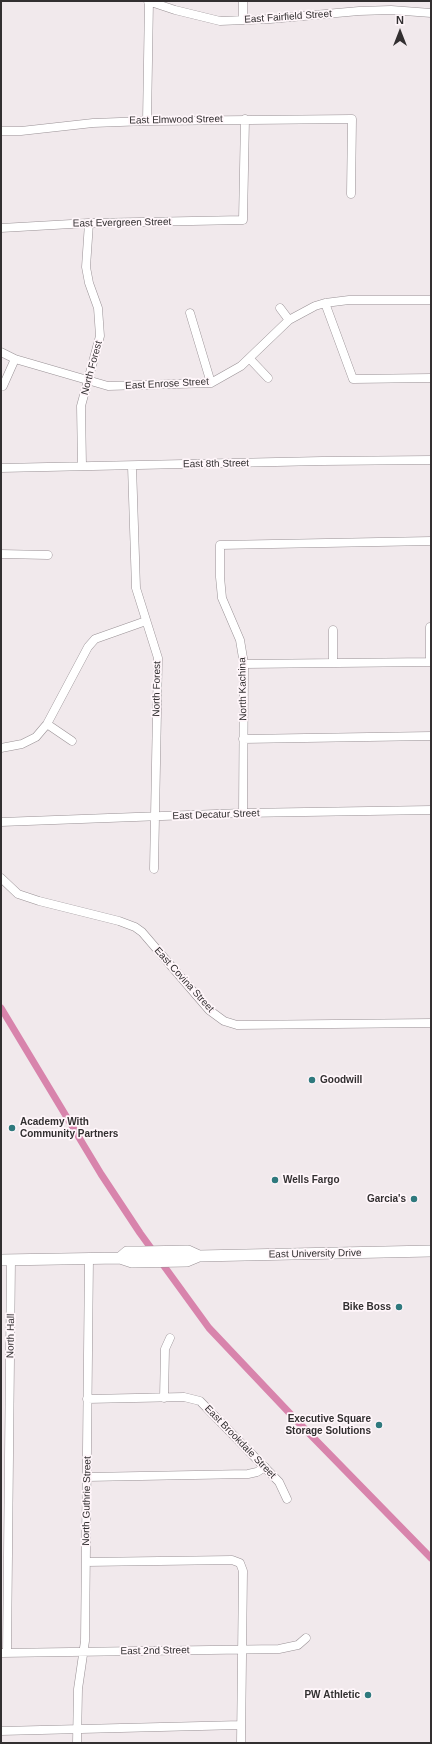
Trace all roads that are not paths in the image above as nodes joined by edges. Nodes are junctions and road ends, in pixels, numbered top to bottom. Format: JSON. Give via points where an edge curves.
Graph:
{"nodes":[{"id":1,"x":148,"y":1,"type":"edge"},
{"id":2,"x":243,"y":1,"type":"edge"},
{"id":3,"x":431,"y":13,"type":"edge"},
{"id":4,"x":243,"y":20,"type":"junction"},
{"id":5,"x":245,"y":119,"type":"junction"},
{"id":6,"x":147,"y":121,"type":"junction"},
{"id":7,"x":1,"y":131,"type":"edge"},
{"id":8,"x":351,"y":194,"type":"dead end"},
{"id":9,"x":89,"y":223,"type":"junction"},
{"id":10,"x":1,"y":228,"type":"edge"},
{"id":11,"x":431,"y":300,"type":"edge"},
{"id":12,"x":325,"y":303,"type":"junction"},
{"id":13,"x":280,"y":308,"type":"dead end"},
{"id":14,"x":190,"y":313,"type":"dead end"},
{"id":15,"x":289,"y":320,"type":"junction"},
{"id":16,"x":1,"y":352,"type":"edge"},
{"id":17,"x":15,"y":359,"type":"junction"},
{"id":18,"x":250,"y":359,"type":"junction"},
{"id":19,"x":268,"y":378,"type":"dead end"},
{"id":20,"x":431,"y":378,"type":"edge"},
{"id":21,"x":88,"y":381,"type":"junction"},
{"id":22,"x":211,"y":383,"type":"junction"},
{"id":23,"x":3,"y":386,"type":"dead end"},
{"id":24,"x":431,"y":460,"type":"edge"},
{"id":25,"x":82,"y":466,"type":"junction"},
{"id":26,"x":132,"y":466,"type":"junction"},
{"id":27,"x":1,"y":468,"type":"edge"},
{"id":28,"x":431,"y":541,"type":"edge"},
{"id":29,"x":1,"y":554,"type":"edge"},
{"id":30,"x":48,"y":555,"type":"dead end"},
{"id":31,"x":146,"y":621,"type":"junction"},
{"id":32,"x":430,"y":627,"type":"dead end"},
{"id":33,"x":333,"y":630,"type":"dead end"},
{"id":34,"x":431,"y":662,"type":"edge"},
{"id":35,"x":333,"y":663,"type":"junction"},
{"id":36,"x":244,"y":664,"type":"junction"},
{"id":37,"x":47,"y":724,"type":"junction"},
{"id":38,"x":431,"y":736,"type":"edge"},
{"id":39,"x":243,"y":739,"type":"junction"},
{"id":40,"x":72,"y":741,"type":"dead end"},
{"id":41,"x":1,"y":748,"type":"edge"},
{"id":42,"x":431,"y":810,"type":"edge"},
{"id":43,"x":243,"y":814,"type":"junction"},
{"id":44,"x":154,"y":817,"type":"junction"},
{"id":45,"x":1,"y":822,"type":"edge"},
{"id":46,"x":154,"y":869,"type":"dead end"},
{"id":47,"x":1,"y":878,"type":"edge"},
{"id":48,"x":431,"y":1023,"type":"edge"},
{"id":49,"x":431,"y":1251,"type":"edge"},
{"id":50,"x":199,"y":1256,"type":"junction"},
{"id":51,"x":89,"y":1258,"type":"junction"},
{"id":52,"x":120,"y":1258,"type":"junction"},
{"id":53,"x":6,"y":1260,"type":"edge"},
{"id":54,"x":170,"y":1338,"type":"dead end"},
{"id":55,"x":164,"y":1398,"type":"junction"},
{"id":56,"x":87,"y":1399,"type":"junction"},
{"id":57,"x":265,"y":1467,"type":"junction"},
{"id":58,"x":87,"y":1477,"type":"junction"},
{"id":59,"x":287,"y":1499,"type":"dead end"},
{"id":60,"x":86,"y":1562,"type":"junction"},
{"id":61,"x":306,"y":1638,"type":"dead end"},
{"id":62,"x":242,"y":1649,"type":"junction"},
{"id":63,"x":84,"y":1652,"type":"junction"},
{"id":64,"x":4,"y":1653,"type":"edge"},
{"id":65,"x":241,"y":1725,"type":"junction"},
{"id":66,"x":77,"y":1730,"type":"junction"},
{"id":67,"x":1,"y":1731,"type":"edge"},
{"id":68,"x":77,"y":1743,"type":"edge"},
{"id":69,"x":241,"y":1743,"type":"edge"}],
"edges":[{"from":1,"to":4,"type":"street","name":"East Fairfield Street","via":[[203,18],[220,21]]},
{"from":1,"to":6,"type":"street"},
{"from":2,"to":4,"type":"street"},
{"from":3,"to":4,"type":"street","name":"East Fairfield Street","via":[[359,11]]},
{"from":5,"to":6,"type":"street","name":"East Elmwood Street"},
{"from":5,"to":8,"type":"street","name":"East Elmwood Street","via":[[352,119]]},
{"from":5,"to":9,"type":"street","name":"East Evergreen Street","via":[[243,220]]},
{"from":6,"to":7,"type":"street","name":"East Elmwood Street"},
{"from":9,"to":10,"type":"street","name":"East Evergreen Street"},
{"from":9,"to":21,"type":"street","name":"North Forest","via":[[86,267],[98,308],[100,336]]},
{"from":11,"to":12,"type":"street","name":"East Enrose Street","via":[[349,300]]},
{"from":12,"to":15,"type":"street","name":"East Enrose Street"},
{"from":12,"to":20,"type":"street","via":[[353,379]]},
{"from":13,"to":15,"type":"street"},
{"from":14,"to":22,"type":"street"},
{"from":15,"to":18,"type":"street","name":"East Enrose Street"},
{"from":16,"to":17,"type":"street","name":"East Enrose Street"},
{"from":17,"to":21,"type":"street","name":"East Enrose Street"},
{"from":17,"to":23,"type":"street"},
{"from":18,"to":19,"type":"street"},
{"from":18,"to":22,"type":"street","name":"East Enrose Street"},
{"from":21,"to":22,"type":"street","name":"East Enrose Street","via":[[108,386]]},
{"from":21,"to":25,"type":"street","name":"North Forest","via":[[81,406]]},
{"from":24,"to":26,"type":"street","name":"East 8th Street"},
{"from":25,"to":26,"type":"street","name":"East 8th Street"},
{"from":25,"to":27,"type":"street","name":"East 8th Street"},
{"from":26,"to":31,"type":"street","name":"North Forest","via":[[136,588]]},
{"from":28,"to":36,"type":"street","name":"North Kachina","via":[[220,545],[222,598],[240,640]]},
{"from":29,"to":30,"type":"street"},
{"from":31,"to":37,"type":"street","via":[[95,639],[88,647]]},
{"from":31,"to":44,"type":"street","name":"North Forest","via":[[158,658]]},
{"from":32,"to":34,"type":"street"},
{"from":33,"to":35,"type":"street"},
{"from":34,"to":35,"type":"street"},
{"from":35,"to":36,"type":"street"},
{"from":36,"to":39,"type":"street","name":"North Kachina"},
{"from":37,"to":40,"type":"street"},
{"from":37,"to":41,"type":"street","via":[[36,737],[22,744]]},
{"from":38,"to":39,"type":"street"},
{"from":39,"to":43,"type":"street","name":"North Kachina"},
{"from":42,"to":43,"type":"street","name":"East Decatur Street"},
{"from":43,"to":44,"type":"street","name":"East Decatur Street"},
{"from":44,"to":45,"type":"street","name":"East Decatur Street"},
{"from":44,"to":46,"type":"street","name":"North Forest"},
{"from":47,"to":48,"type":"street","name":"East Covina Street","via":[[18,894],[135,927],[210,1010],[224,1021],[237,1025]]},
{"from":49,"to":50,"type":"main road","name":"East University Drive"},
{"from":50,"to":52,"type":"main road","name":"East University Drive","via":[[187,1261],[149,1262],[132,1262]]},
{"from":50,"to":52,"type":"main road","name":"East University Drive","via":[[188,1251],[165,1251],[127,1252]]},
{"from":51,"to":52,"type":"main road","name":"East University Drive"},
{"from":51,"to":53,"type":"main road","name":"East University Drive"},
{"from":51,"to":56,"type":"street","name":"North Guthrie Street"},
{"from":53,"to":64,"type":"street","name":"North Hall"},
{"from":54,"to":55,"type":"street","via":[[164,1349]]},
{"from":55,"to":56,"type":"street","name":"East Brookdale Street"},
{"from":55,"to":57,"type":"street","name":"East Brookdale Street","via":[[189,1398],[200,1402]]},
{"from":56,"to":58,"type":"street","name":"North Guthrie Street"},
{"from":57,"to":58,"type":"street","via":[[248,1474]]},
{"from":57,"to":59,"type":"street","name":"East Brookdale Street","via":[[282,1486]]},
{"from":58,"to":60,"type":"street","name":"North Guthrie Street"},
{"from":60,"to":62,"type":"street","via":[[232,1560],[240,1563],[243,1571]]},
{"from":60,"to":63,"type":"street","name":"North Guthrie Street"},
{"from":61,"to":62,"type":"street","name":"East 2nd Street","via":[[298,1645],[285,1648]]},
{"from":62,"to":63,"type":"street","name":"East 2nd Street"},
{"from":62,"to":65,"type":"street"},
{"from":63,"to":64,"type":"street","name":"East 2nd Street"},
{"from":63,"to":66,"type":"street","name":"North Guthrie Street","via":[[78,1689]]},
{"from":65,"to":66,"type":"street"},
{"from":65,"to":69,"type":"street"},
{"from":66,"to":67,"type":"street"},
{"from":66,"to":68,"type":"street","name":"North Guthrie Street"}]}
